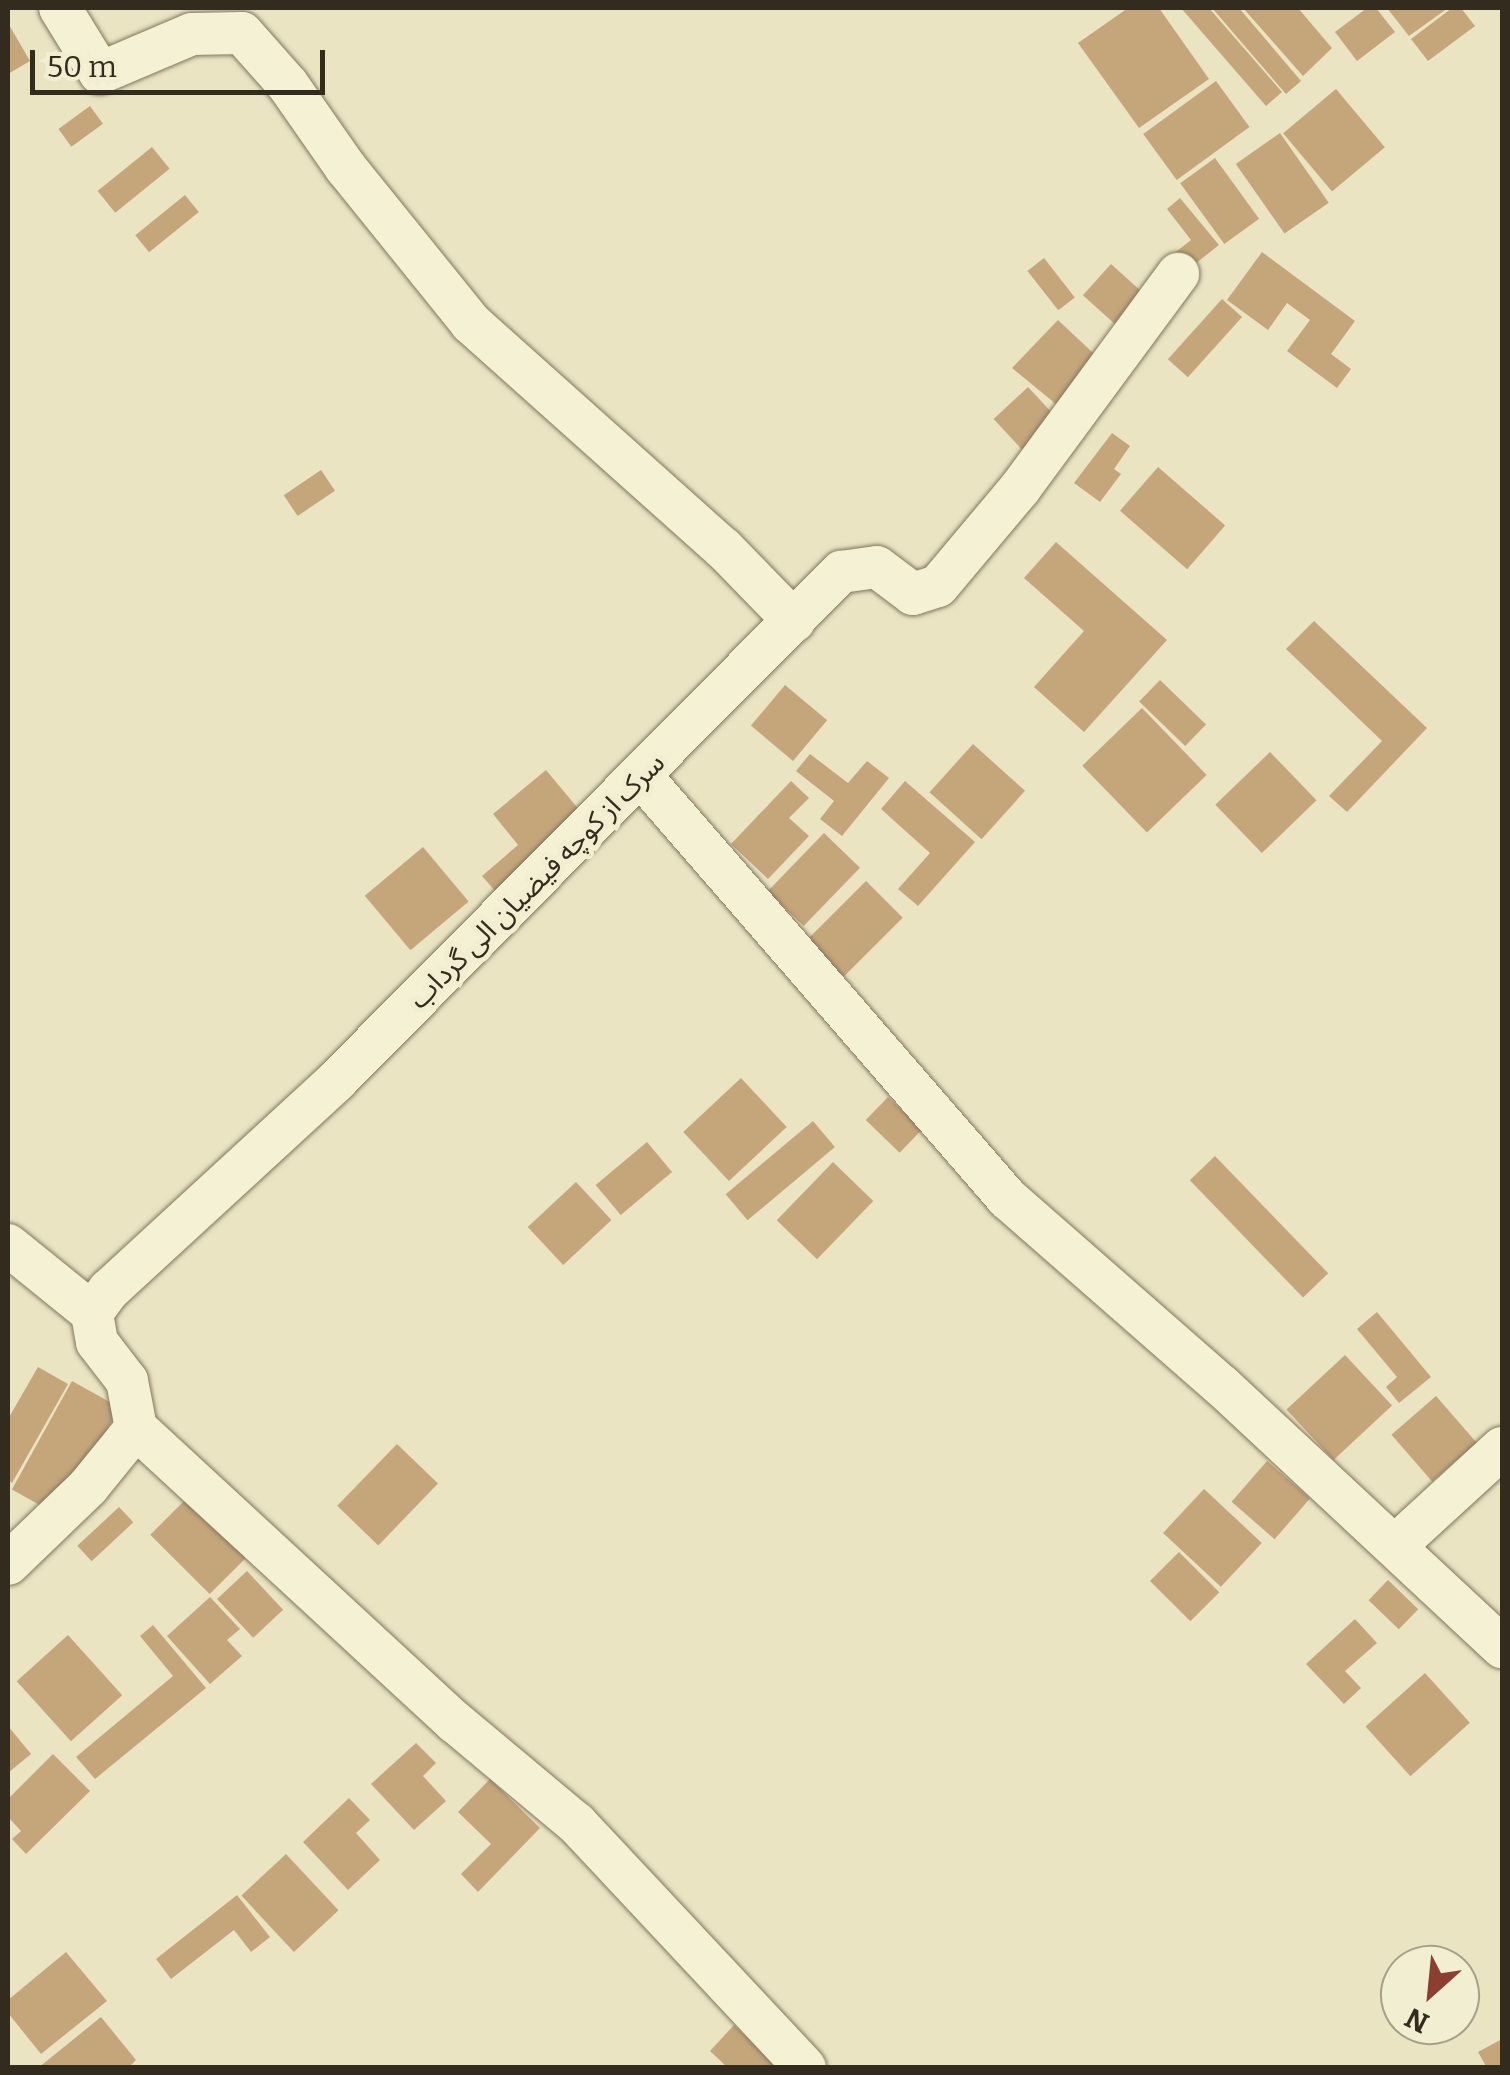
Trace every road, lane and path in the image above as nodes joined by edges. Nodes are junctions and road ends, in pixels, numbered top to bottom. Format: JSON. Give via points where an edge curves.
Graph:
{"nodes":[{"id":1,"x":60,"y":8,"type":"edge"},
{"id":2,"x":1178,"y":274,"type":"dead end"},
{"id":3,"x":794,"y":622,"type":"junction"},
{"id":4,"x":641,"y":776,"type":"junction"},
{"id":5,"x":8,"y":1244,"type":"edge"},
{"id":6,"x":92,"y":1313,"type":"junction"},
{"id":7,"x":136,"y":1428,"type":"junction"},
{"id":8,"x":1502,"y":1448,"type":"edge"},
{"id":9,"x":1395,"y":1546,"type":"junction"},
{"id":10,"x":8,"y":1564,"type":"edge"},
{"id":11,"x":1502,"y":1647,"type":"edge"},
{"id":12,"x":805,"y":2068,"type":"edge"}],
"edges":[{"from":1,"to":3,"type":"street","via":[[100,73],[192,34],[242,32],[471,324],[723,548]]},
{"from":2,"to":3,"type":"street","name":"سرک از کوچه فیضیان الی گرداب","via":[[1021,487],[938,586],[913,594],[876,567],[842,572]]},
{"from":3,"to":4,"type":"street","name":"سرک از کوچه فیضیان الی گرداب"},
{"from":4,"to":6,"type":"street","name":"سرک از کوچه فیضیان الی گرداب"},
{"from":4,"to":9,"type":"street","via":[[1007,1198]]},
{"from":5,"to":6,"type":"street"},
{"from":6,"to":7,"type":"street","via":[[97,1342],[127,1381]]},
{"from":7,"to":10,"type":"street","via":[[88,1487]]},
{"from":7,"to":12,"type":"street","via":[[455,1722],[576,1823]]},
{"from":8,"to":9,"type":"street"},
{"from":9,"to":11,"type":"street"}]}
